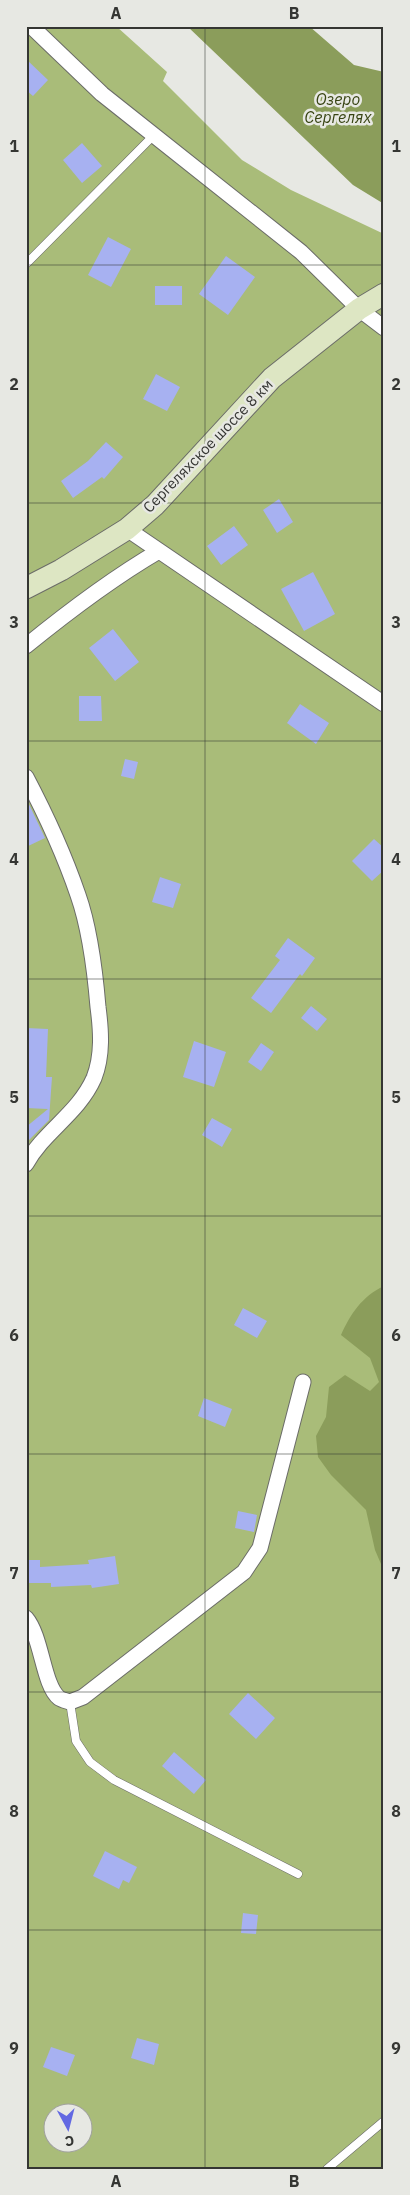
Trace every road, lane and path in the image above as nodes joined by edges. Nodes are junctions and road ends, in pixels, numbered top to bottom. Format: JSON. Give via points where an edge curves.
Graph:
{"nodes":[{"id":1,"x":31,"y":26,"type":"edge"},
{"id":2,"x":154,"y":135,"type":"junction"},
{"id":3,"x":26,"y":264,"type":"edge"},
{"id":4,"x":384,"y":294,"type":"edge"},
{"id":5,"x":358,"y":308,"type":"junction"},
{"id":6,"x":384,"y":328,"type":"edge"},
{"id":7,"x":127,"y":529,"type":"junction"},
{"id":8,"x":159,"y":550,"type":"junction"},
{"id":9,"x":26,"y":588,"type":"edge"},
{"id":10,"x":26,"y":646,"type":"edge"},
{"id":11,"x":384,"y":704,"type":"edge"},
{"id":12,"x":26,"y":777,"type":"edge"},
{"id":13,"x":26,"y":1164,"type":"edge"},
{"id":14,"x":303,"y":1382,"type":"dead end"},
{"id":15,"x":26,"y":1618,"type":"edge"},
{"id":16,"x":70,"y":1702,"type":"junction"},
{"id":17,"x":298,"y":1874,"type":"dead end"},
{"id":18,"x":384,"y":2121,"type":"edge"},
{"id":19,"x":326,"y":2169,"type":"edge"}],
"edges":[{"from":1,"to":2,"type":"street","via":[[102,94]]},
{"from":2,"to":3,"type":"lane"},
{"from":2,"to":5,"type":"street","via":[[301,252]]},
{"from":4,"to":5,"type":"main road","name":"Сергеляхское шоссе 8 км"},
{"from":5,"to":6,"type":"street"},
{"from":5,"to":7,"type":"main road","name":"Сергеляхское шоссе 8 км","via":[[272,378],[155,504]]},
{"from":7,"to":8,"type":"street"},
{"from":7,"to":9,"type":"main road","name":"Сергеляхское шоссе 8 км"},
{"from":8,"to":10,"type":"street","via":[[89,595]]},
{"from":8,"to":11,"type":"street"},
{"from":12,"to":13,"type":"street","via":[[60,847],[79,897],[95,972],[102,1041],[94,1077],[77,1107],[33,1152]]},
{"from":14,"to":16,"type":"street","via":[[260,1548],[244,1572],[83,1697]]},
{"from":15,"to":16,"type":"street","via":[[35,1631],[53,1690]]},
{"from":16,"to":17,"type":"lane","via":[[76,1741],[90,1762],[114,1780]]},
{"from":18,"to":19,"type":"lane"}]}
